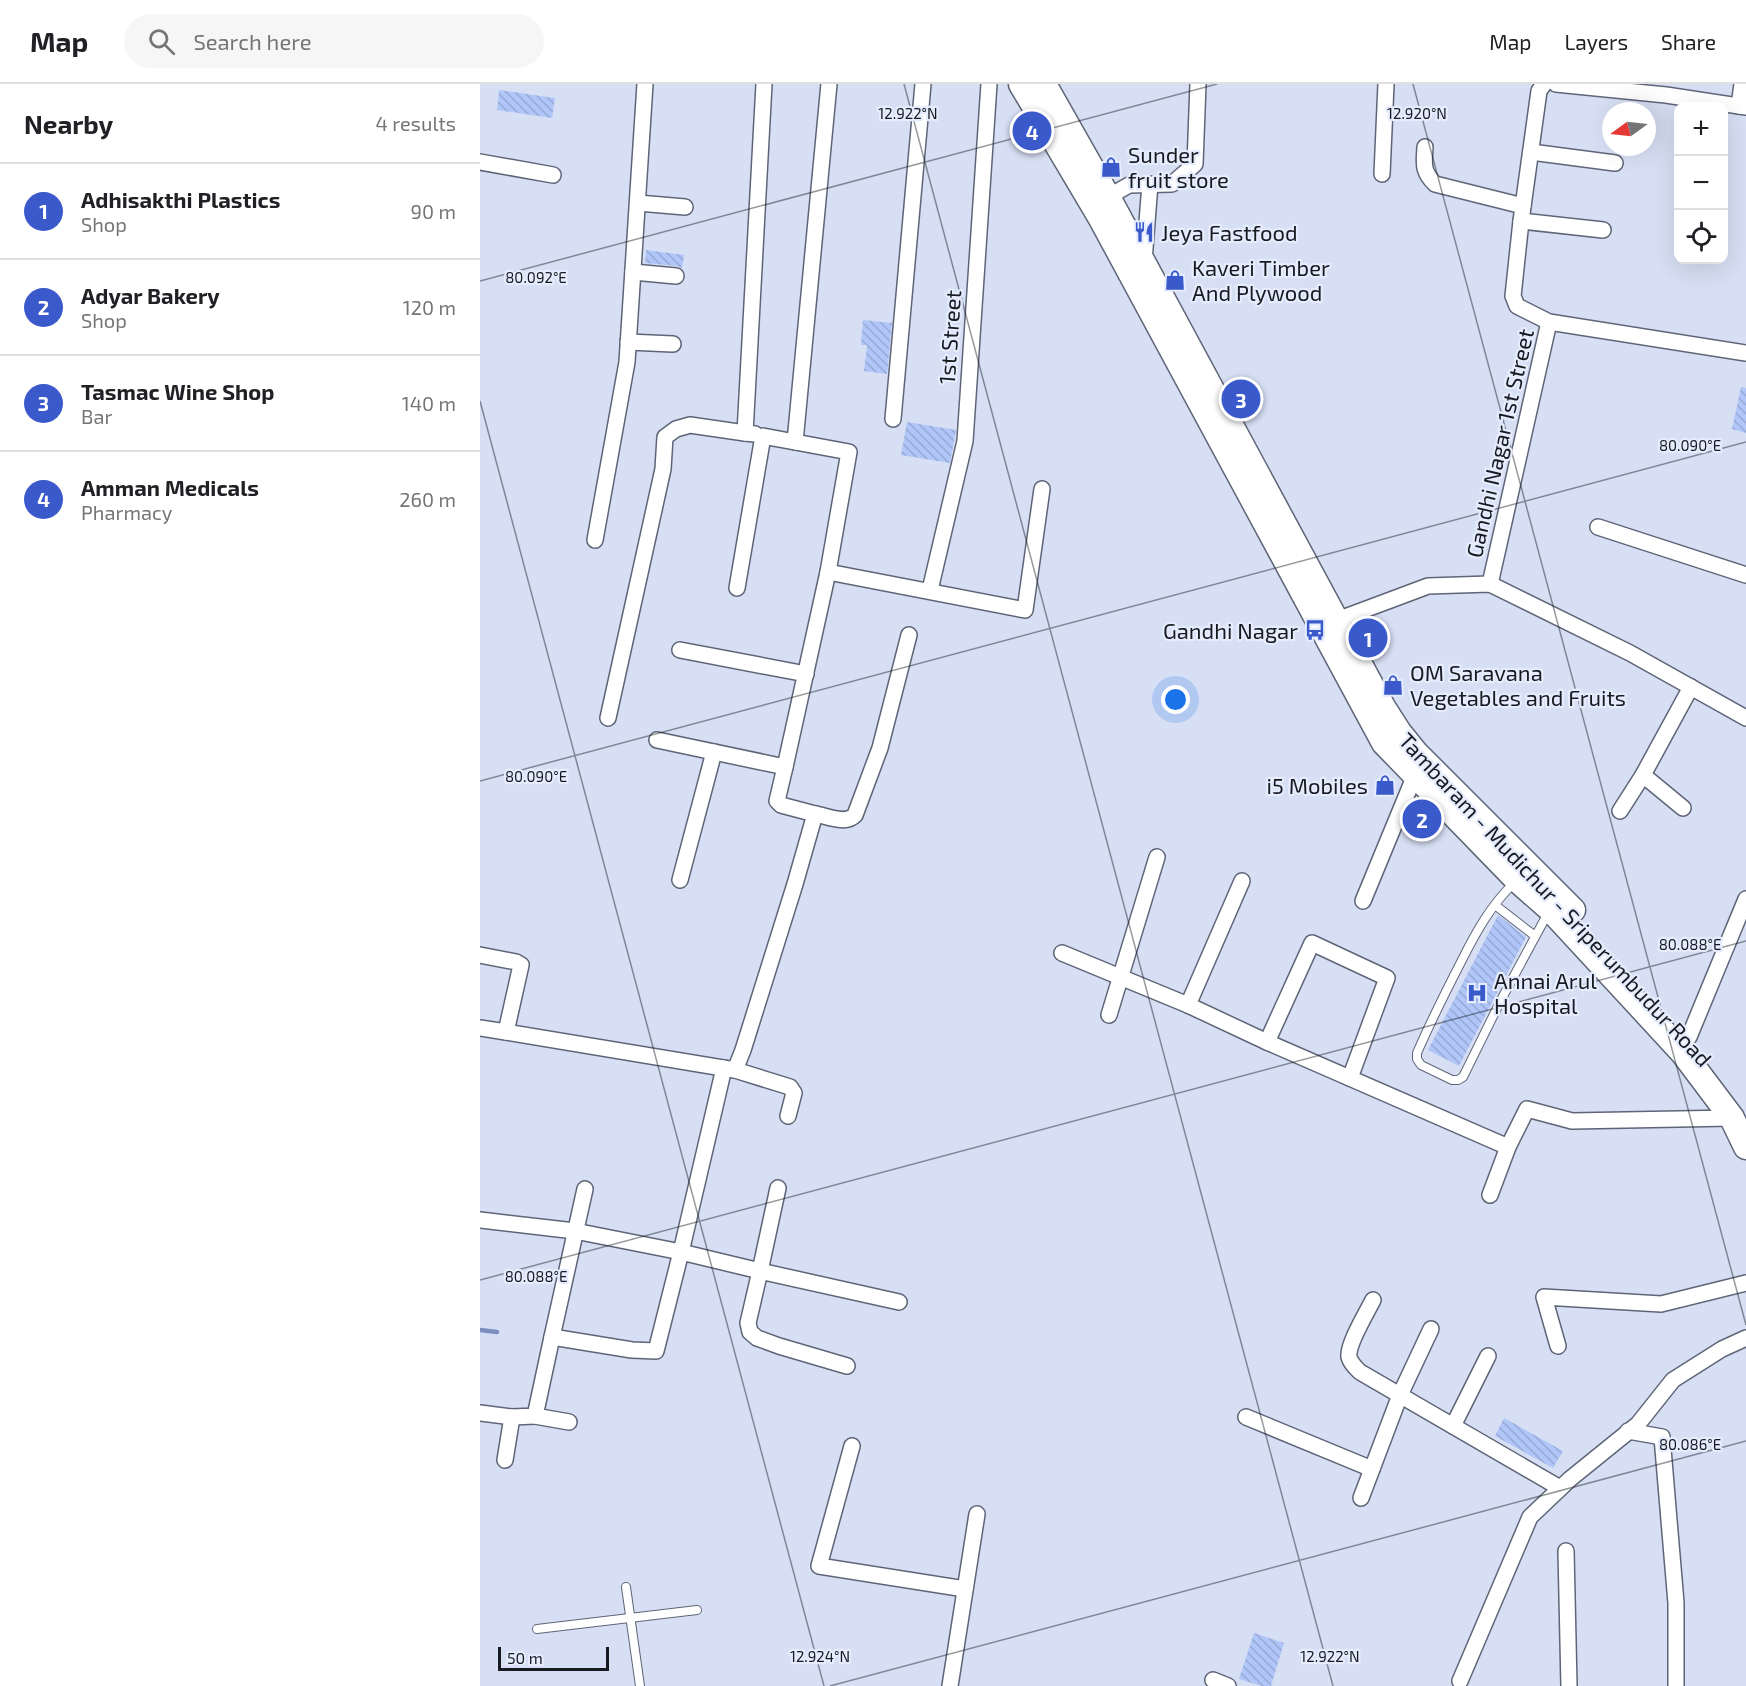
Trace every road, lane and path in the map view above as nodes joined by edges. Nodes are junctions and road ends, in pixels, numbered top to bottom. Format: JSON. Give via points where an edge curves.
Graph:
{"nodes":[{"id":1,"x":645,"y":84,"type":"edge"},
{"id":2,"x":764,"y":84,"type":"edge"},
{"id":3,"x":829,"y":84,"type":"edge"},
{"id":4,"x":923,"y":84,"type":"edge"},
{"id":5,"x":989,"y":84,"type":"edge"},
{"id":6,"x":1021,"y":84,"type":"edge"},
{"id":7,"x":1044,"y":84,"type":"edge"},
{"id":8,"x":1198,"y":84,"type":"edge"},
{"id":9,"x":1386,"y":84,"type":"edge"},
{"id":10,"x":1545,"y":84,"type":"edge"},
{"id":11,"x":1556,"y":84,"type":"edge"},
{"id":12,"x":1742,"y":84,"type":"edge"},
{"id":13,"x":1667,"y":90,"type":"edge"},
{"id":14,"x":1742,"y":106,"type":"edge"},
{"id":15,"x":1425,"y":147,"type":"dead end"},
{"id":16,"x":1531,"y":152,"type":"junction"},
{"id":17,"x":480,"y":162,"type":"edge"},
{"id":18,"x":1615,"y":163,"type":"dead end"},
{"id":19,"x":1382,"y":174,"type":"dead end"},
{"id":20,"x":553,"y":175,"type":"dead end"},
{"id":21,"x":1149,"y":184,"type":"junction"},
{"id":22,"x":1108,"y":197,"type":"junction"},
{"id":23,"x":638,"y":203,"type":"junction"},
{"id":24,"x":685,"y":207,"type":"dead end"},
{"id":25,"x":1522,"y":213,"type":"junction"},
{"id":26,"x":1603,"y":230,"type":"dead end"},
{"id":27,"x":1144,"y":264,"type":"junction"},
{"id":28,"x":633,"y":272,"type":"junction"},
{"id":29,"x":676,"y":276,"type":"dead end"},
{"id":30,"x":1549,"y":322,"type":"junction"},
{"id":31,"x":628,"y":342,"type":"junction"},
{"id":32,"x":673,"y":344,"type":"dead end"},
{"id":33,"x":1746,"y":353,"type":"edge"},
{"id":34,"x":893,"y":419,"type":"dead end"},
{"id":35,"x":745,"y":433,"type":"junction"},
{"id":36,"x":764,"y":436,"type":"junction"},
{"id":37,"x":795,"y":442,"type":"junction"},
{"id":38,"x":1042,"y":489,"type":"dead end"},
{"id":39,"x":1598,"y":527,"type":"dead end"},
{"id":40,"x":595,"y":540,"type":"dead end"},
{"id":41,"x":828,"y":572,"type":"junction"},
{"id":42,"x":1746,"y":575,"type":"edge"},
{"id":43,"x":1490,"y":584,"type":"junction"},
{"id":44,"x":737,"y":588,"type":"dead end"},
{"id":45,"x":930,"y":590,"type":"junction"},
{"id":46,"x":1329,"y":624,"type":"junction"},
{"id":47,"x":909,"y":635,"type":"dead end"},
{"id":48,"x":680,"y":650,"type":"dead end"},
{"id":49,"x":806,"y":674,"type":"junction"},
{"id":50,"x":1691,"y":687,"type":"junction"},
{"id":51,"x":608,"y":718,"type":"dead end"},
{"id":52,"x":1746,"y":718,"type":"edge"},
{"id":53,"x":657,"y":740,"type":"dead end"},
{"id":54,"x":714,"y":752,"type":"junction"},
{"id":55,"x":785,"y":767,"type":"junction"},
{"id":56,"x":1414,"y":775,"type":"junction"},
{"id":57,"x":1643,"y":775,"type":"junction"},
{"id":58,"x":1683,"y":808,"type":"dead end"},
{"id":59,"x":1620,"y":811,"type":"dead end"},
{"id":60,"x":815,"y":814,"type":"junction"},
{"id":61,"x":1156,"y":857,"type":"dead end"},
{"id":62,"x":680,"y":880,"type":"dead end"},
{"id":63,"x":1517,"y":880,"type":"junction"},
{"id":64,"x":1242,"y":881,"type":"dead end"},
{"id":65,"x":1746,"y":898,"type":"edge"},
{"id":66,"x":1363,"y":901,"type":"dead end"},
{"id":67,"x":1495,"y":905,"type":"junction"},
{"id":68,"x":1550,"y":909,"type":"junction"},
{"id":69,"x":1535,"y":936,"type":"junction"},
{"id":70,"x":1062,"y":953,"type":"dead end"},
{"id":71,"x":480,"y":955,"type":"edge"},
{"id":72,"x":1120,"y":976,"type":"junction"},
{"id":73,"x":1188,"y":1005,"type":"junction"},
{"id":74,"x":1109,"y":1015,"type":"dead end"},
{"id":75,"x":480,"y":1028,"type":"edge"},
{"id":76,"x":506,"y":1032,"type":"junction"},
{"id":77,"x":1689,"y":1037,"type":"junction"},
{"id":78,"x":1267,"y":1042,"type":"junction"},
{"id":79,"x":730,"y":1069,"type":"junction"},
{"id":80,"x":1350,"y":1078,"type":"junction"},
{"id":81,"x":1739,"y":1113,"type":"edge"},
{"id":82,"x":789,"y":1116,"type":"dead end"},
{"id":83,"x":1508,"y":1147,"type":"junction"},
{"id":84,"x":1746,"y":1147,"type":"edge"},
{"id":85,"x":778,"y":1188,"type":"dead end"},
{"id":86,"x":585,"y":1190,"type":"dead end"},
{"id":87,"x":1490,"y":1195,"type":"dead end"},
{"id":88,"x":481,"y":1223,"type":"edge"},
{"id":89,"x":575,"y":1231,"type":"junction"},
{"id":90,"x":681,"y":1252,"type":"junction"},
{"id":91,"x":760,"y":1271,"type":"junction"},
{"id":92,"x":1746,"y":1283,"type":"edge"},
{"id":93,"x":1372,"y":1300,"type":"dead end"},
{"id":94,"x":899,"y":1302,"type":"dead end"},
{"id":95,"x":1431,"y":1329,"type":"dead end"},
{"id":96,"x":552,"y":1337,"type":"junction"},
{"id":97,"x":1746,"y":1338,"type":"edge"},
{"id":98,"x":1558,"y":1346,"type":"dead end"},
{"id":99,"x":1488,"y":1356,"type":"dead end"},
{"id":100,"x":847,"y":1366,"type":"dead end"},
{"id":101,"x":1400,"y":1395,"type":"junction"},
{"id":102,"x":480,"y":1413,"type":"edge"},
{"id":103,"x":535,"y":1416,"type":"junction"},
{"id":104,"x":512,"y":1417,"type":"junction"},
{"id":105,"x":1246,"y":1418,"type":"dead end"},
{"id":106,"x":569,"y":1422,"type":"dead end"},
{"id":107,"x":1453,"y":1426,"type":"junction"},
{"id":108,"x":1628,"y":1431,"type":"junction"},
{"id":109,"x":852,"y":1446,"type":"dead end"},
{"id":110,"x":505,"y":1460,"type":"dead end"},
{"id":111,"x":1372,"y":1468,"type":"junction"},
{"id":112,"x":1560,"y":1488,"type":"junction"},
{"id":113,"x":1361,"y":1498,"type":"dead end"},
{"id":114,"x":977,"y":1514,"type":"dead end"},
{"id":115,"x":1566,"y":1551,"type":"dead end"},
{"id":116,"x":626,"y":1587,"type":"dead end"},
{"id":117,"x":965,"y":1590,"type":"junction"},
{"id":118,"x":697,"y":1610,"type":"dead end"},
{"id":119,"x":630,"y":1617,"type":"junction"},
{"id":120,"x":537,"y":1629,"type":"dead end"},
{"id":121,"x":1212,"y":1680,"type":"dead end"},
{"id":122,"x":1460,"y":1681,"type":"dead end"},
{"id":123,"x":640,"y":1686,"type":"edge"},
{"id":124,"x":950,"y":1686,"type":"edge"},
{"id":125,"x":1228,"y":1686,"type":"edge"},
{"id":126,"x":1569,"y":1686,"type":"edge"},
{"id":127,"x":1676,"y":1686,"type":"edge"}],
"edges":[{"from":1,"to":23,"type":"street"},
{"from":2,"to":35,"type":"street"},
{"from":3,"to":37,"type":"street"},
{"from":4,"to":34,"type":"street"},
{"from":5,"to":45,"type":"street","name":"1st Street","via":[[964,441]]},
{"from":6,"to":46,"type":"main road","name":"Tambaram - Mudichur - Sriperumbudur Road"},
{"from":7,"to":22,"type":"main road","name":"Tambaram - Mudichur - Sriperumbudur Road"},
{"from":8,"to":21,"type":"street","via":[[1195,164],[1172,184]]},
{"from":9,"to":19,"type":"street"},
{"from":10,"to":16,"type":"street","name":"Gandhi Nagar 1st Street","via":[[1539,91]]},
{"from":11,"to":13,"type":"street"},
{"from":12,"to":14,"type":"street"},
{"from":13,"to":14,"type":"street"},
{"from":15,"to":25,"type":"street","via":[[1426,176],[1435,184]]},
{"from":16,"to":18,"type":"street"},
{"from":16,"to":25,"type":"street","name":"Gandhi Nagar 1st Street"},
{"from":17,"to":20,"type":"street"},
{"from":21,"to":22,"type":"street","via":[[1129,185]]},
{"from":21,"to":27,"type":"street"},
{"from":22,"to":27,"type":"main road","name":"Tambaram - Mudichur - Sriperumbudur Road"},
{"from":23,"to":24,"type":"street"},
{"from":23,"to":28,"type":"street"},
{"from":25,"to":26,"type":"street"},
{"from":25,"to":30,"type":"street","name":"Gandhi Nagar 1st Street","via":[[1513,296],[1517,306]]},
{"from":27,"to":46,"type":"main road","name":"Tambaram - Mudichur - Sriperumbudur Road"},
{"from":28,"to":29,"type":"street"},
{"from":28,"to":31,"type":"street"},
{"from":30,"to":33,"type":"street"},
{"from":30,"to":43,"type":"street","name":"Gandhi Nagar 1st Street"},
{"from":31,"to":32,"type":"street"},
{"from":31,"to":40,"type":"street"},
{"from":35,"to":36,"type":"street"},
{"from":35,"to":51,"type":"street","via":[[690,425],[665,437],[663,469]]},
{"from":36,"to":37,"type":"street"},
{"from":36,"to":44,"type":"street"},
{"from":37,"to":41,"type":"street","via":[[849,452]]},
{"from":38,"to":45,"type":"street","via":[[1025,610]]},
{"from":39,"to":42,"type":"street"},
{"from":41,"to":45,"type":"street"},
{"from":41,"to":49,"type":"street"},
{"from":43,"to":46,"type":"street","via":[[1428,586]]},
{"from":43,"to":50,"type":"street"},
{"from":46,"to":56,"type":"main road","name":"Tambaram - Mudichur - Sriperumbudur Road","via":[[1384,743]]},
{"from":46,"to":77,"type":"main road","name":"Tambaram - Mudichur - Sriperumbudur Road","via":[[1416,753],[1560,896]]},
{"from":47,"to":60,"type":"street","via":[[880,747],[855,814],[846,820]]},
{"from":48,"to":49,"type":"street"},
{"from":49,"to":55,"type":"street"},
{"from":50,"to":52,"type":"street"},
{"from":50,"to":57,"type":"street"},
{"from":53,"to":54,"type":"street"},
{"from":54,"to":55,"type":"street"},
{"from":54,"to":62,"type":"street"},
{"from":55,"to":60,"type":"street","via":[[777,801]]},
{"from":56,"to":63,"type":"main road","name":"Tambaram - Mudichur - Sriperumbudur Road"},
{"from":56,"to":66,"type":"street"},
{"from":57,"to":58,"type":"street"},
{"from":57,"to":59,"type":"street"},
{"from":60,"to":79,"type":"street","via":[[743,1050]]},
{"from":61,"to":72,"type":"street"},
{"from":63,"to":67,"type":"lane"},
{"from":63,"to":68,"type":"main road","name":"Tambaram - Mudichur - Sriperumbudur Road"},
{"from":64,"to":73,"type":"street"},
{"from":65,"to":77,"type":"street"},
{"from":67,"to":69,"type":"lane"},
{"from":67,"to":69,"type":"lane","via":[[1476,932],[1440,1001],[1417,1053],[1421,1065],[1452,1080],[1463,1077]]},
{"from":68,"to":69,"type":"lane"},
{"from":68,"to":81,"type":"main road","name":"Tambaram - Mudichur - Sriperumbudur Road"},
{"from":70,"to":72,"type":"street"},
{"from":71,"to":76,"type":"street","via":[[521,965]]},
{"from":72,"to":73,"type":"street"},
{"from":72,"to":74,"type":"street"},
{"from":73,"to":78,"type":"street"},
{"from":75,"to":76,"type":"street"},
{"from":76,"to":79,"type":"street"},
{"from":77,"to":81,"type":"main road","name":"Tambaram - Mudichur - Sriperumbudur Road"},
{"from":78,"to":80,"type":"street"},
{"from":78,"to":80,"type":"street","via":[[1312,943],[1387,978]]},
{"from":79,"to":82,"type":"street","via":[[790,1087],[794,1093]]},
{"from":79,"to":90,"type":"street"},
{"from":80,"to":83,"type":"street"},
{"from":81,"to":83,"type":"street","via":[[1572,1121],[1527,1109]]},
{"from":81,"to":84,"type":"main road","name":"Tambaram - Mudichur - Sriperumbudur Road"},
{"from":83,"to":87,"type":"street"},
{"from":85,"to":91,"type":"street"},
{"from":86,"to":89,"type":"street"},
{"from":88,"to":89,"type":"street"},
{"from":89,"to":90,"type":"street"},
{"from":89,"to":96,"type":"street"},
{"from":90,"to":91,"type":"street"},
{"from":90,"to":96,"type":"street","via":[[656,1351]]},
{"from":91,"to":94,"type":"street"},
{"from":91,"to":100,"type":"street","via":[[748,1323],[750,1332],[768,1342]]},
{"from":92,"to":98,"type":"street","via":[[1661,1304],[1544,1298]]},
{"from":93,"to":101,"type":"street","via":[[1348,1354],[1360,1372]]},
{"from":95,"to":101,"type":"street"},
{"from":96,"to":103,"type":"street"},
{"from":97,"to":108,"type":"street","via":[[1673,1380]]},
{"from":99,"to":107,"type":"street"},
{"from":101,"to":107,"type":"street"},
{"from":101,"to":111,"type":"street"},
{"from":102,"to":104,"type":"street"},
{"from":103,"to":104,"type":"street"},
{"from":103,"to":106,"type":"street"},
{"from":104,"to":110,"type":"street"},
{"from":105,"to":111,"type":"street"},
{"from":107,"to":112,"type":"street"},
{"from":108,"to":112,"type":"street"},
{"from":108,"to":127,"type":"street","via":[[1662,1437],[1676,1603]]},
{"from":109,"to":117,"type":"street","via":[[819,1566]]},
{"from":111,"to":113,"type":"street"},
{"from":112,"to":122,"type":"street","via":[[1530,1517]]},
{"from":114,"to":117,"type":"street"},
{"from":115,"to":126,"type":"street"},
{"from":116,"to":119,"type":"lane"},
{"from":117,"to":124,"type":"street"},
{"from":118,"to":119,"type":"lane"},
{"from":119,"to":120,"type":"lane"},
{"from":119,"to":123,"type":"lane"},
{"from":121,"to":125,"type":"street"}]}
